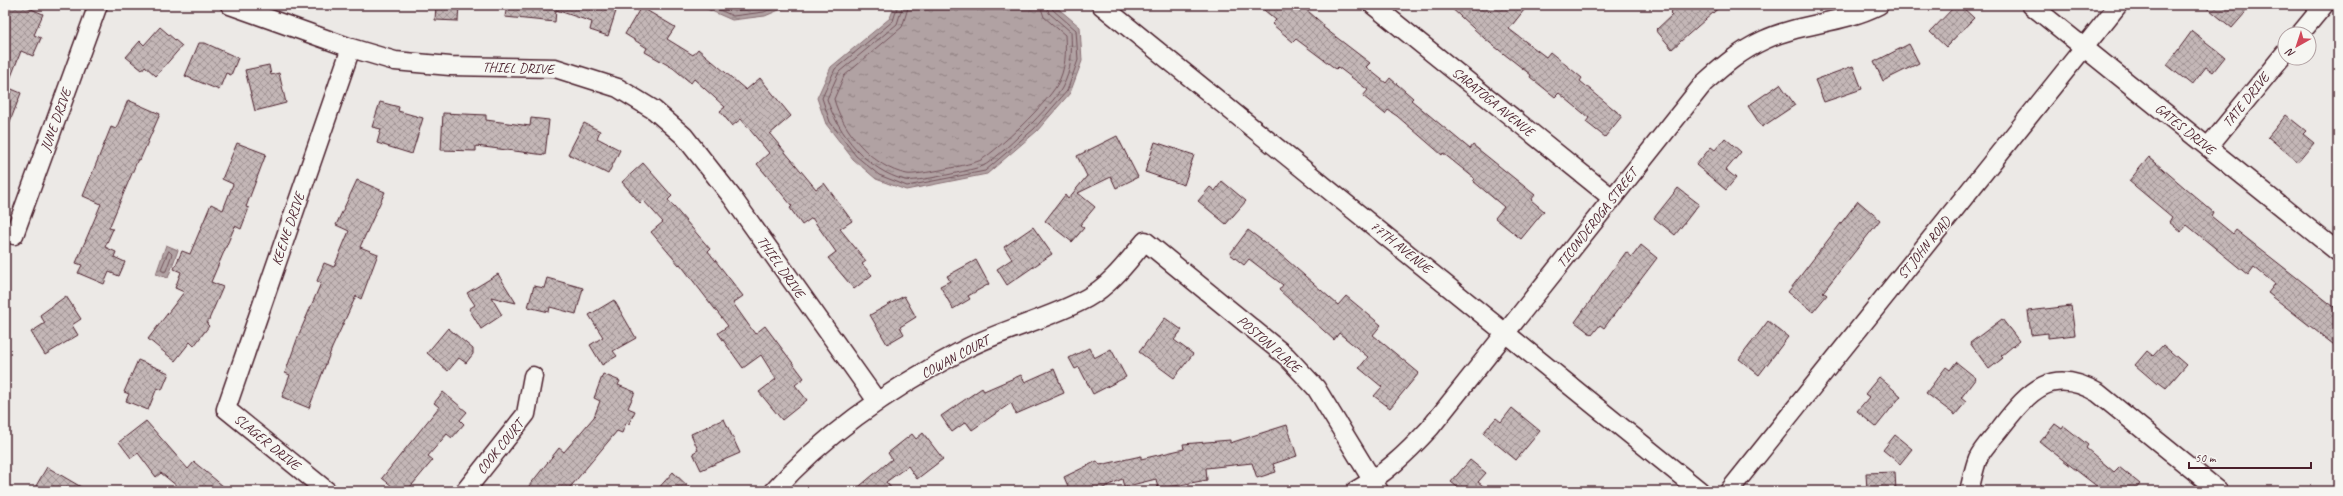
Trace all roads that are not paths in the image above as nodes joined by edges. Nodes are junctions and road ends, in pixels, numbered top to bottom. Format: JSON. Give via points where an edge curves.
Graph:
{"nodes":[{"id":1,"x":98,"y":5,"type":"edge"},
{"id":2,"x":230,"y":5,"type":"edge"},
{"id":3,"x":1101,"y":5,"type":"edge"},
{"id":4,"x":1373,"y":5,"type":"edge"},
{"id":5,"x":1878,"y":5,"type":"edge"},
{"id":6,"x":2032,"y":5,"type":"edge"},
{"id":7,"x":2118,"y":5,"type":"edge"},
{"id":8,"x":2324,"y":5,"type":"edge"},
{"id":9,"x":2307,"y":26,"type":"edge"},
{"id":10,"x":2085,"y":47,"type":"junction"},
{"id":11,"x":351,"y":48,"type":"junction"},
{"id":12,"x":2277,"y":63,"type":"edge"},
{"id":13,"x":2208,"y":147,"type":"junction"},
{"id":14,"x":1612,"y":198,"type":"junction"},
{"id":15,"x":14,"y":235,"type":"dead end"},
{"id":16,"x":1145,"y":241,"type":"joint"},
{"id":17,"x":2338,"y":252,"type":"edge"},
{"id":18,"x":1506,"y":332,"type":"junction"},
{"id":19,"x":533,"y":376,"type":"dead end"},
{"id":20,"x":877,"y":401,"type":"junction"},
{"id":21,"x":226,"y":409,"type":"joint"},
{"id":22,"x":1376,"y":486,"type":"edge"},
{"id":23,"x":327,"y":491,"type":"edge"},
{"id":24,"x":465,"y":491,"type":"edge"},
{"id":25,"x":774,"y":491,"type":"edge"},
{"id":26,"x":1354,"y":491,"type":"edge"},
{"id":27,"x":1700,"y":491,"type":"edge"},
{"id":28,"x":1729,"y":491,"type":"edge"},
{"id":29,"x":1969,"y":491,"type":"edge"},
{"id":30,"x":2219,"y":491,"type":"edge"}],
"edges":[{"from":1,"to":15,"type":"street","name":"JUNE DRIVE"},
{"from":2,"to":11,"type":"street","name":"THIEL DRIVE"},
{"from":3,"to":18,"type":"street","name":"77TH AVENUE"},
{"from":4,"to":14,"type":"street","name":"SARATOGA AVENUE"},
{"from":5,"to":14,"type":"street","name":"TICONDEROGA STREET","via":[[1862,14],[1765,40],[1734,56],[1704,83]]},
{"from":6,"to":10,"type":"street","name":"GATES DRIVE"},
{"from":7,"to":10,"type":"street","name":"ST JOHN ROAD"},
{"from":8,"to":9,"type":"street"},
{"from":10,"to":13,"type":"street","name":"GATES DRIVE"},
{"from":10,"to":28,"type":"street","name":"ST JOHN ROAD"},
{"from":11,"to":20,"type":"street","name":"THIEL DRIVE","via":[[395,61],[450,66],[555,68],[618,88],[654,110],[684,136],[732,197]]},
{"from":11,"to":21,"type":"street","name":"KEENE DRIVE"},
{"from":12,"to":13,"type":"street","name":"TATE DRIVE"},
{"from":13,"to":17,"type":"street","name":"GATES DRIVE"},
{"from":14,"to":18,"type":"street","name":"TICONDEROGA STREET"},
{"from":16,"to":20,"type":"street","name":"COWAN COURT","via":[[1116,275],[1088,298],[968,348]]},
{"from":16,"to":22,"type":"street","name":"POSTON PLACE","via":[[1286,356],[1316,388]]},
{"from":18,"to":22,"type":"street","name":"TICONDEROGA STREET","via":[[1430,428]]},
{"from":18,"to":27,"type":"street","name":"77TH AVENUE"},
{"from":19,"to":24,"type":"street","name":"COOK COURT","via":[[526,414]]},
{"from":20,"to":25,"type":"street","name":"COWAN COURT","via":[[828,439]]},
{"from":21,"to":23,"type":"street","name":"SLAGER DRIVE"},
{"from":22,"to":26,"type":"street","name":"TICONDEROGA STREET"},
{"from":29,"to":30,"type":"street","via":[[1978,457],[2029,394],[2047,384],[2064,381],[2081,383],[2098,393]]}]}
